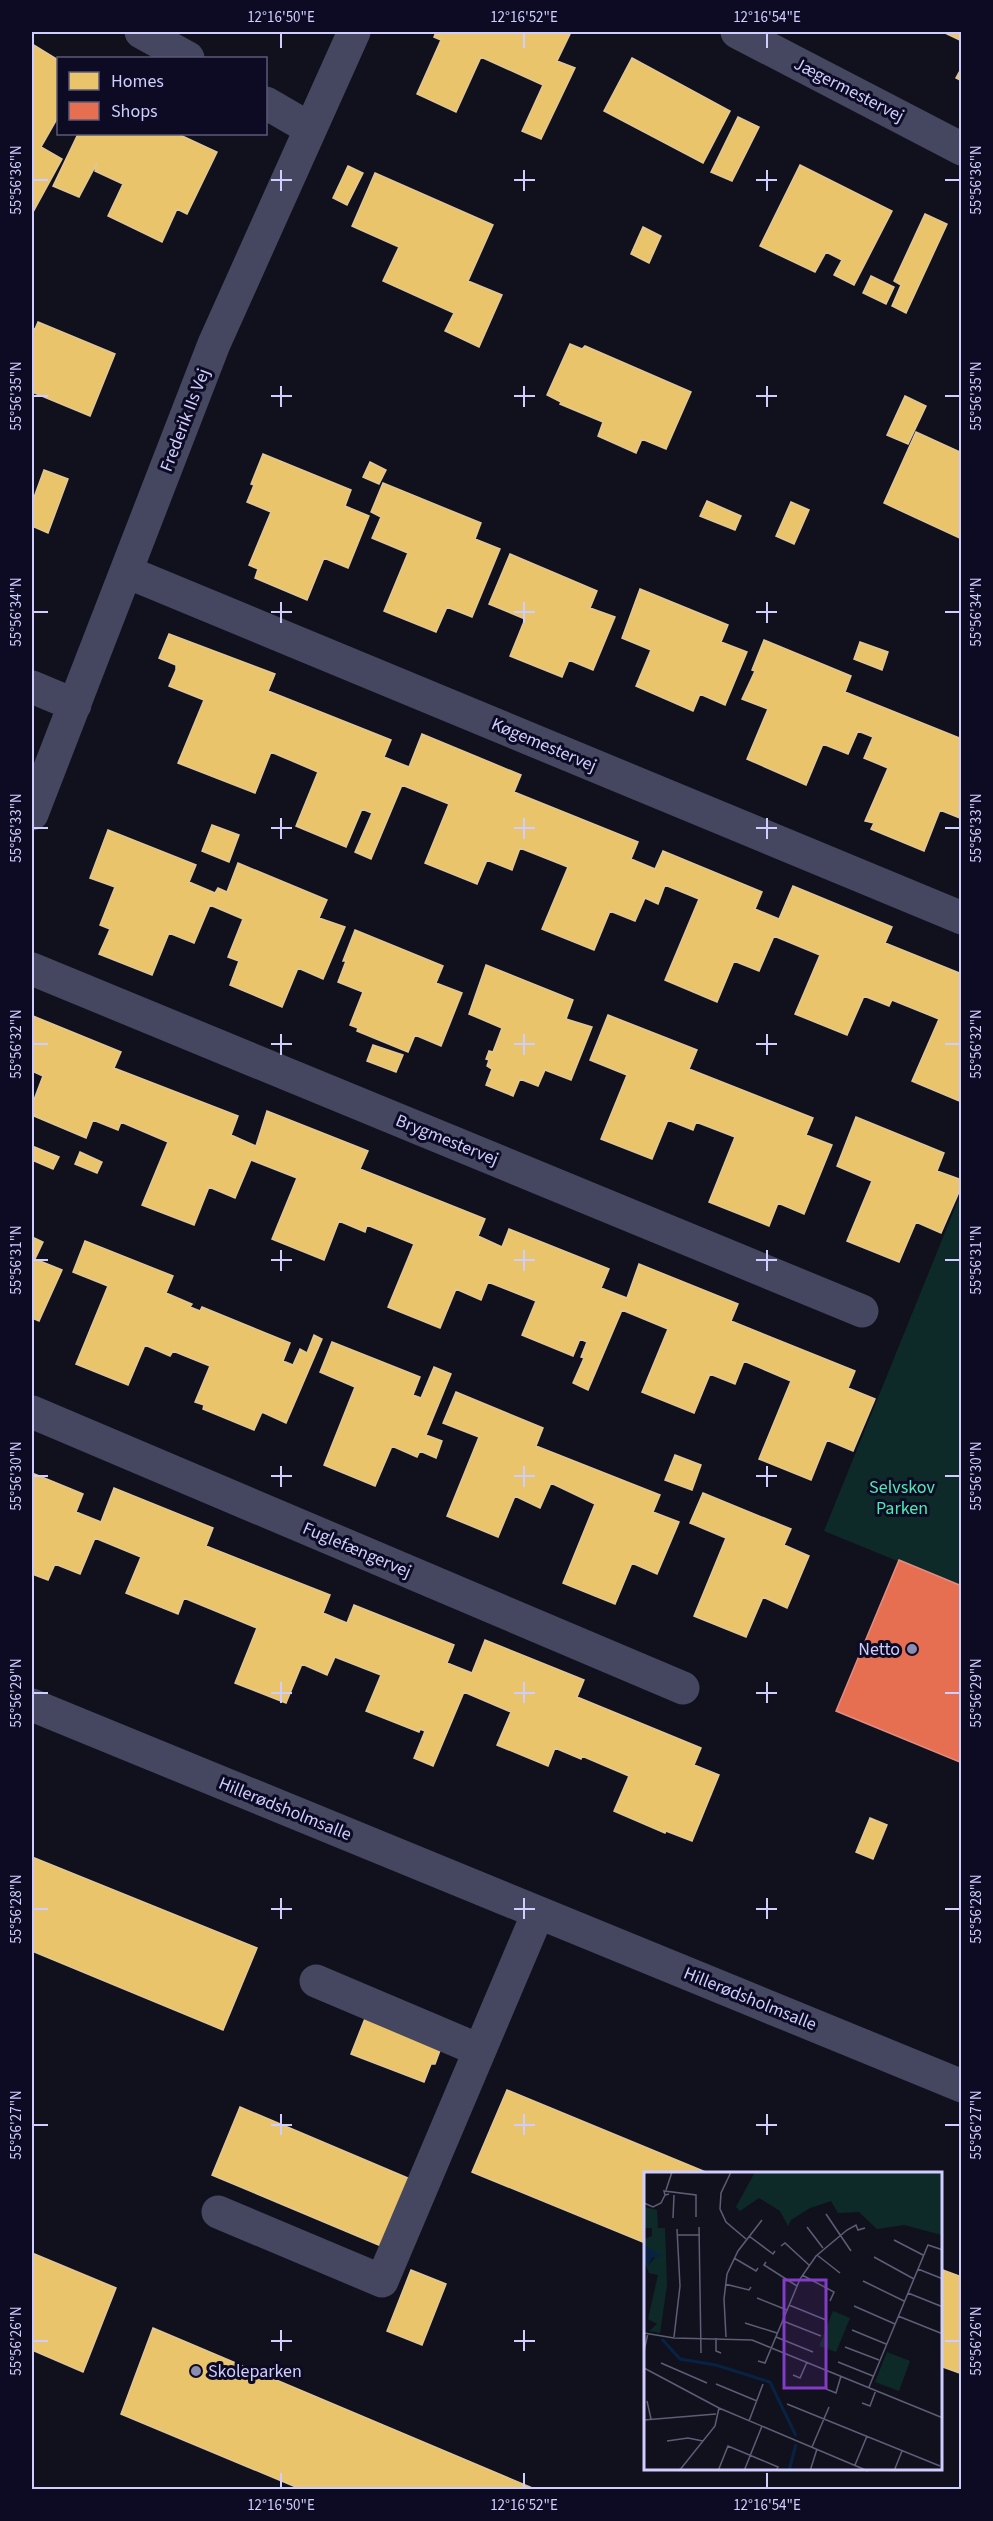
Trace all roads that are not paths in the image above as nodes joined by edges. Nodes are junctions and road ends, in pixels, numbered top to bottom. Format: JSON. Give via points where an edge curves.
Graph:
{"nodes":[{"id":1,"x":141,"y":32,"type":"edge"},
{"id":2,"x":354,"y":32,"type":"edge"},
{"id":3,"x":737,"y":32,"type":"edge"},
{"id":4,"x":186,"y":57,"type":"edge"},
{"id":5,"x":267,"y":104,"type":"edge"},
{"id":6,"x":309,"y":128,"type":"junction"},
{"id":7,"x":962,"y":148,"type":"edge"},
{"id":8,"x":127,"y":572,"type":"junction"},
{"id":9,"x":32,"y":687,"type":"edge"},
{"id":10,"x":75,"y":705,"type":"junction"},
{"id":11,"x":32,"y":814,"type":"edge"},
{"id":12,"x":962,"y":918,"type":"edge"},
{"id":13,"x":32,"y":969,"type":"edge"},
{"id":14,"x":862,"y":1311,"type":"dead end"},
{"id":15,"x":32,"y":1412,"type":"edge"},
{"id":16,"x":683,"y":1688,"type":"dead end"},
{"id":17,"x":32,"y":1705,"type":"edge"},
{"id":18,"x":538,"y":1913,"type":"junction"},
{"id":19,"x":316,"y":1981,"type":"dead end"},
{"id":20,"x":479,"y":2050,"type":"junction"},
{"id":21,"x":962,"y":2086,"type":"edge"},
{"id":22,"x":218,"y":2212,"type":"dead end"}],
"edges":[{"from":1,"to":4,"type":"street"},
{"from":2,"to":6,"type":"street","name":"Frederik IIs Vej"},
{"from":3,"to":7,"type":"street","name":"Jægermestervej"},
{"from":5,"to":6,"type":"street"},
{"from":6,"to":8,"type":"street","name":"Frederik IIs Vej","via":[[214,345]]},
{"from":8,"to":10,"type":"street","name":"Frederik IIs Vej"},
{"from":8,"to":12,"type":"street","name":"Køgemestervej"},
{"from":9,"to":10,"type":"street"},
{"from":10,"to":11,"type":"street","name":"Frederik IIs Vej"},
{"from":13,"to":14,"type":"street","name":"Brygmestervej"},
{"from":15,"to":16,"type":"street","name":"Fuglefængervej"},
{"from":17,"to":18,"type":"street","name":"Hillerødsholmsalle"},
{"from":18,"to":20,"type":"street"},
{"from":18,"to":21,"type":"street","name":"Hillerødsholmsalle"},
{"from":19,"to":20,"type":"street"},
{"from":20,"to":22,"type":"street","via":[[382,2281]]}]}
